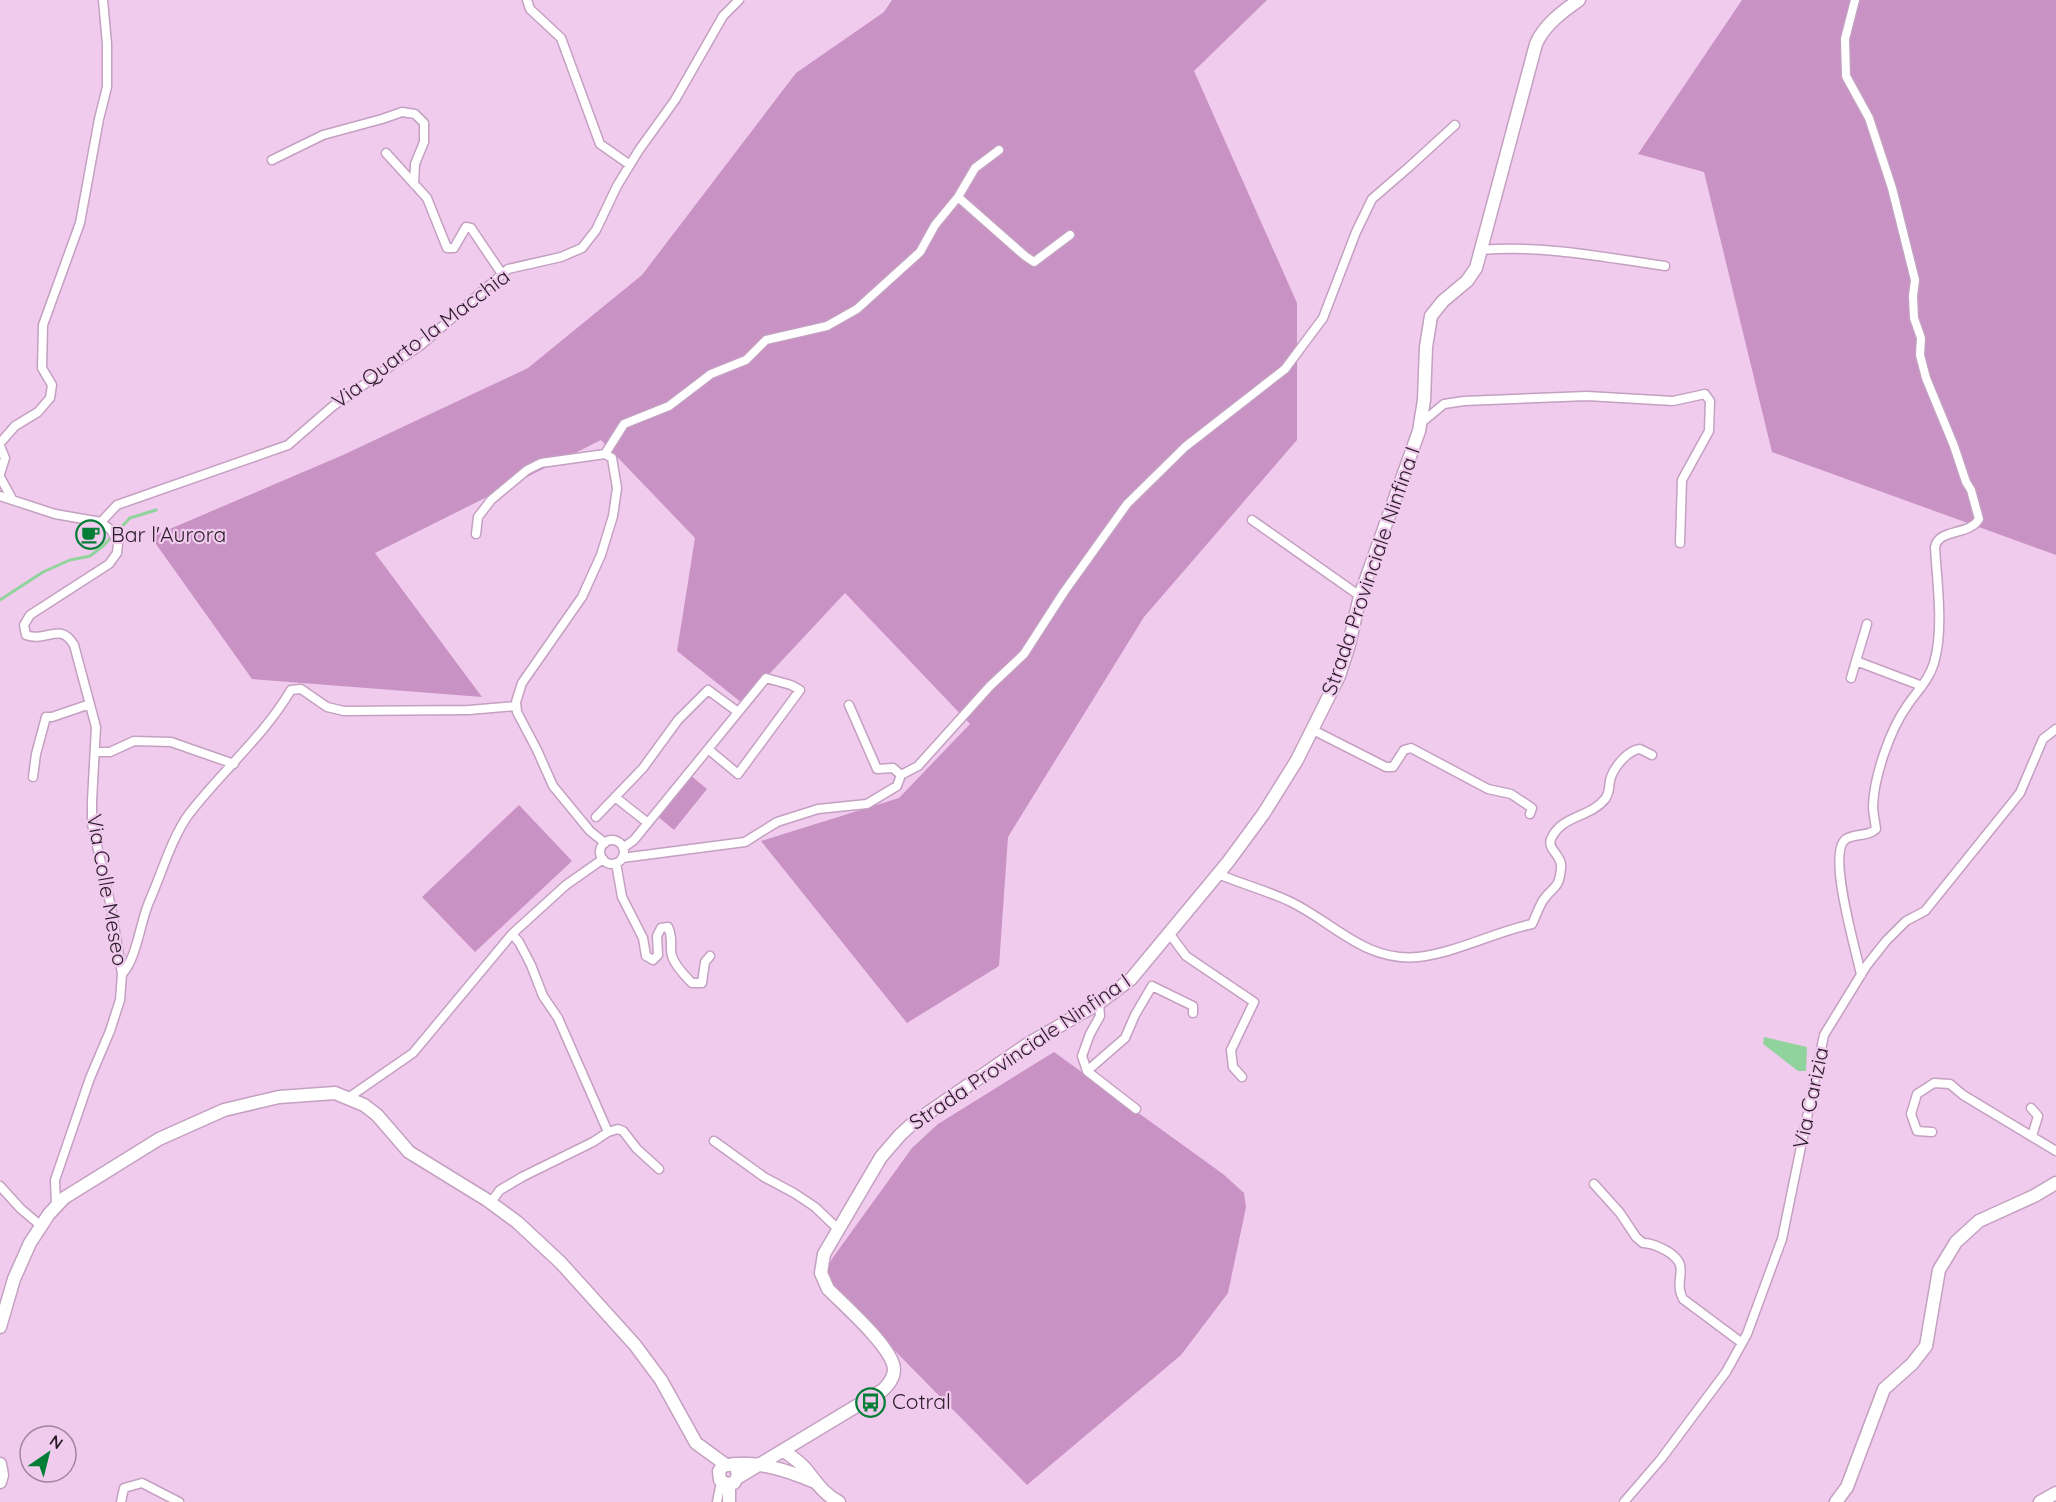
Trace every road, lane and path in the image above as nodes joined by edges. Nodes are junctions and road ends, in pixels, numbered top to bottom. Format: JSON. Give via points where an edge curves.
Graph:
{"nodes":[{"id":1,"x":103,"y":0,"type":"edge"},
{"id":2,"x":526,"y":0,"type":"edge"},
{"id":3,"x":740,"y":0,"type":"edge"},
{"id":4,"x":1579,"y":0,"type":"edge"},
{"id":5,"x":1855,"y":0,"type":"edge"},
{"id":6,"x":1455,"y":125,"type":"dead end"},
{"id":7,"x":999,"y":150,"type":"dead end"},
{"id":8,"x":386,"y":153,"type":"dead end"},
{"id":9,"x":272,"y":160,"type":"dead end"},
{"id":10,"x":630,"y":165,"type":"junction"},
{"id":11,"x":414,"y":184,"type":"junction"},
{"id":12,"x":958,"y":197,"type":"junction"},
{"id":13,"x":1070,"y":235,"type":"dead end"},
{"id":14,"x":1481,"y":250,"type":"junction"},
{"id":15,"x":1665,"y":266,"type":"dead end"},
{"id":16,"x":502,"y":274,"type":"junction"},
{"id":17,"x":1420,"y":423,"type":"junction"},
{"id":18,"x":0,"y":444,"type":"edge"},
{"id":19,"x":605,"y":454,"type":"junction"},
{"id":20,"x":0,"y":476,"type":"edge"},
{"id":21,"x":0,"y":496,"type":"edge"},
{"id":22,"x":12,"y":499,"type":"junction"},
{"id":23,"x":1252,"y":520,"type":"dead end"},
{"id":24,"x":101,"y":522,"type":"junction"},
{"id":25,"x":476,"y":534,"type":"dead end"},
{"id":26,"x":1680,"y":543,"type":"dead end"},
{"id":27,"x":1360,"y":596,"type":"junction"},
{"id":28,"x":1867,"y":624,"type":"dead end"},
{"id":29,"x":1857,"y":661,"type":"junction"},
{"id":30,"x":1851,"y":678,"type":"dead end"},
{"id":31,"x":1922,"y":686,"type":"junction"},
{"id":32,"x":90,"y":704,"type":"junction"},
{"id":33,"x":849,"y":705,"type":"dead end"},
{"id":34,"x":516,"y":706,"type":"junction"},
{"id":35,"x":738,"y":712,"type":"junction"},
{"id":36,"x":2056,"y":729,"type":"edge"},
{"id":37,"x":1313,"y":730,"type":"junction"},
{"id":38,"x":708,"y":749,"type":"junction"},
{"id":39,"x":95,"y":752,"type":"junction"},
{"id":40,"x":1652,"y":755,"type":"dead end"},
{"id":41,"x":234,"y":764,"type":"junction"},
{"id":42,"x":901,"y":774,"type":"junction"},
{"id":43,"x":33,"y":777,"type":"dead end"},
{"id":44,"x":615,"y":797,"type":"junction"},
{"id":45,"x":1530,"y":814,"type":"dead end"},
{"id":46,"x":596,"y":817,"type":"dead end"},
{"id":47,"x":648,"y":823,"type":"junction"},
{"id":48,"x":605,"y":843,"type":"junction"},
{"id":49,"x":623,"y":848,"type":"junction"},
{"id":50,"x":603,"y":859,"type":"junction"},
{"id":51,"x":619,"y":861,"type":"junction"},
{"id":52,"x":1218,"y":874,"type":"junction"},
{"id":53,"x":1169,"y":933,"type":"junction"},
{"id":54,"x":512,"y":934,"type":"junction"},
{"id":55,"x":710,"y":956,"type":"dead end"},
{"id":56,"x":122,"y":974,"type":"junction"},
{"id":57,"x":1861,"y":975,"type":"junction"},
{"id":58,"x":1099,"y":1003,"type":"junction"},
{"id":59,"x":1193,"y":1013,"type":"dead end"},
{"id":60,"x":1087,"y":1071,"type":"junction"},
{"id":61,"x":1242,"y":1077,"type":"dead end"},
{"id":62,"x":348,"y":1098,"type":"junction"},
{"id":63,"x":2031,"y":1108,"type":"dead end"},
{"id":64,"x":1136,"y":1109,"type":"dead end"},
{"id":65,"x":608,"y":1132,"type":"junction"},
{"id":66,"x":1932,"y":1132,"type":"dead end"},
{"id":67,"x":2032,"y":1136,"type":"junction"},
{"id":68,"x":714,"y":1140,"type":"dead end"},
{"id":69,"x":2056,"y":1151,"type":"edge"},
{"id":70,"x":659,"y":1169,"type":"dead end"},
{"id":71,"x":2056,"y":1183,"type":"edge"},
{"id":72,"x":1594,"y":1184,"type":"dead end"},
{"id":73,"x":0,"y":1186,"type":"edge"},
{"id":74,"x":490,"y":1203,"type":"junction"},
{"id":75,"x":56,"y":1206,"type":"junction"},
{"id":76,"x":40,"y":1225,"type":"junction"},
{"id":77,"x":838,"y":1229,"type":"junction"},
{"id":78,"x":0,"y":1327,"type":"edge"},
{"id":79,"x":1742,"y":1343,"type":"junction"},
{"id":80,"x":801,"y":1441,"type":"junction"},
{"id":81,"x":784,"y":1451,"type":"junction"},
{"id":82,"x":758,"y":1465,"type":"junction"},
{"id":83,"x":798,"y":1469,"type":"junction"},
{"id":84,"x":727,"y":1475,"type":"junction"},
{"id":85,"x":2056,"y":1493,"type":"edge"},
{"id":86,"x":121,"y":1502,"type":"edge"},
{"id":87,"x":179,"y":1502,"type":"edge"},
{"id":88,"x":717,"y":1502,"type":"edge"},
{"id":89,"x":729,"y":1502,"type":"edge"},
{"id":90,"x":839,"y":1502,"type":"edge"},
{"id":91,"x":1624,"y":1502,"type":"edge"},
{"id":92,"x":1836,"y":1502,"type":"edge"},
{"id":93,"x":2040,"y":1502,"type":"edge"}],
"edges":[{"from":1,"to":18,"type":"street","via":[[107,87],[80,223],[43,325],[42,369],[52,385],[51,398],[38,412],[15,426]]},
{"from":2,"to":10,"type":"street","via":[[530,9],[561,38],[600,144]]},
{"from":3,"to":10,"type":"street","name":"Via Quarto la Macchia","via":[[723,16],[675,100]]},
{"from":4,"to":14,"type":"main road","name":"Strada Provinciale Ninfina I","via":[[1551,22],[1536,44]]},
{"from":5,"to":31,"type":"street","via":[[1845,39],[1846,76],[1869,118],[1892,188],[1915,280],[1914,318],[1926,378],[1979,519],[1967,530],[1936,541],[1940,614],[1935,662]]},
{"from":6,"to":42,"type":"street","via":[[1372,199],[1323,318],[1285,369],[1185,447],[1127,504],[1024,654],[918,766]]},
{"from":7,"to":12,"type":"street","via":[[975,168]]},
{"from":8,"to":11,"type":"street"},
{"from":9,"to":11,"type":"street","via":[[323,135],[402,111],[415,114],[424,123],[424,142],[415,164]]},
{"from":10,"to":16,"type":"street","name":"Via Quarto la Macchia","via":[[596,230],[582,248]]},
{"from":11,"to":16,"type":"street","via":[[427,198],[447,248],[454,248],[466,227],[471,228]]},
{"from":12,"to":13,"type":"street","via":[[1034,262]]},
{"from":12,"to":19,"type":"street","via":[[935,225],[920,252],[857,309],[827,326],[765,340],[746,360],[711,374],[669,406],[624,424]]},
{"from":14,"to":15,"type":"street","via":[[1547,249]]},
{"from":14,"to":17,"type":"main road","name":"Strada Provinciale Ninfina I","via":[[1473,274],[1431,315]]},
{"from":16,"to":24,"type":"street","name":"Via Quarto la Macchia","via":[[421,345],[333,406],[288,445],[117,505]]},
{"from":17,"to":26,"type":"street","via":[[1444,404],[1587,396],[1673,401],[1705,394],[1710,402],[1709,430],[1683,480]]},
{"from":17,"to":27,"type":"main road","name":"Strada Provinciale Ninfina I"},
{"from":18,"to":20,"type":"street","via":[[5,458]]},
{"from":19,"to":25,"type":"street","via":[[541,463],[526,470],[491,500],[478,517]]},
{"from":19,"to":34,"type":"street","via":[[612,458],[617,488],[601,555],[582,597],[522,683]]},
{"from":20,"to":22,"type":"street"},
{"from":21,"to":22,"type":"street"},
{"from":22,"to":24,"type":"street","via":[[55,514]]},
{"from":23,"to":27,"type":"street"},
{"from":24,"to":32,"type":"street","name":"Via Colle Meseo","via":[[118,543],[117,554],[109,564],[30,615],[24,625],[26,635],[34,638],[61,633],[69,636]]},
{"from":27,"to":37,"type":"main road","name":"Strada Provinciale Ninfina I","via":[[1345,659]]},
{"from":28,"to":29,"type":"street"},
{"from":29,"to":30,"type":"street"},
{"from":29,"to":31,"type":"street"},
{"from":31,"to":57,"type":"street","via":[[1906,708],[1883,757],[1875,785],[1876,829],[1846,838],[1839,853],[1842,897]]},
{"from":32,"to":39,"type":"street","name":"Via Colle Meseo","via":[[96,727]]},
{"from":32,"to":43,"type":"street","via":[[46,717]]},
{"from":33,"to":42,"type":"street","via":[[877,769],[893,768]]},
{"from":34,"to":41,"type":"street","via":[[344,711],[327,707],[301,689],[291,690]]},
{"from":34,"to":48,"type":"street","via":[[553,786]]},
{"from":35,"to":38,"type":"street"},
{"from":35,"to":38,"type":"street","via":[[766,678],[800,690],[738,774]]},
{"from":35,"to":44,"type":"street","via":[[708,690]]},
{"from":36,"to":57,"type":"street","name":"Via Carizia","via":[[2043,739],[2020,793],[1925,911],[1906,921],[1886,941]]},
{"from":37,"to":45,"type":"street","via":[[1386,767],[1393,766],[1404,750],[1411,748],[1488,789],[1511,794],[1532,808]]},
{"from":37,"to":52,"type":"main road","name":"Strada Provinciale Ninfina I","via":[[1264,813]]},
{"from":38,"to":47,"type":"street"},
{"from":39,"to":41,"type":"street","via":[[110,752],[134,741],[171,742]]},
{"from":39,"to":56,"type":"street","name":"Via Colle Meseo","via":[[92,824]]},
{"from":40,"to":52,"type":"street","via":[[1640,749],[1628,753],[1613,773],[1602,802],[1557,828],[1550,842],[1560,857],[1560,879],[1544,898],[1532,924],[1476,942],[1419,957],[1387,955],[1360,946],[1292,902]]},
{"from":41,"to":56,"type":"street","via":[[188,816],[143,916],[129,967]]},
{"from":42,"to":51,"type":"street","via":[[897,786],[867,804],[818,809],[777,822],[746,842]]},
{"from":44,"to":46,"type":"street"},
{"from":44,"to":47,"type":"street"},
{"from":47,"to":49,"type":"street"},
{"from":48,"to":49,"type":"street","via":[[615,841]]},
{"from":48,"to":50,"type":"street","via":[[600,850]]},
{"from":49,"to":51,"type":"street"},
{"from":50,"to":51,"type":"street","via":[[608,863]]},
{"from":50,"to":54,"type":"street","via":[[566,885]]},
{"from":51,"to":55,"type":"street","via":[[622,897],[643,938],[646,956],[653,960],[658,955],[657,936],[661,928],[668,927],[672,956],[692,984],[702,983],[705,962]]},
{"from":52,"to":53,"type":"main road","name":"Strada Provinciale Ninfina I"},
{"from":53,"to":58,"type":"main road","name":"Strada Provinciale Ninfina I","via":[[1131,979]]},
{"from":53,"to":61,"type":"street","via":[[1186,956],[1254,1002],[1231,1050],[1233,1067]]},
{"from":54,"to":62,"type":"street","via":[[413,1053]]},
{"from":54,"to":65,"type":"street","via":[[558,1018]]},
{"from":56,"to":75,"type":"street","name":"Via Colle Meseo","via":[[120,1000],[110,1031],[55,1180]]},
{"from":57,"to":79,"type":"street","name":"Via Carizia","via":[[1824,1035],[1782,1239]]},
{"from":58,"to":60,"type":"street","via":[[1100,1016],[1082,1056]]},
{"from":58,"to":77,"type":"main road","name":"Strada Provinciale Ninfina I","via":[[1028,1044],[912,1124],[881,1157]]},
{"from":59,"to":60,"type":"street","via":[[1193,1006],[1152,986],[1125,1038]]},
{"from":60,"to":64,"type":"street"},
{"from":62,"to":74,"type":"main road","via":[[377,1114],[409,1152]]},
{"from":62,"to":75,"type":"main road","via":[[335,1093],[279,1096],[224,1110],[159,1139]]},
{"from":63,"to":67,"type":"street","via":[[2038,1116]]},
{"from":65,"to":70,"type":"street","via":[[623,1131]]},
{"from":65,"to":74,"type":"street","via":[[514,1181]]},
{"from":66,"to":67,"type":"street","via":[[1917,1131],[1911,1114],[1917,1094],[1934,1083],[1950,1083],[1969,1104]]},
{"from":67,"to":69,"type":"street"},
{"from":68,"to":77,"type":"street","via":[[814,1207]]},
{"from":71,"to":92,"type":"main road","via":[[1979,1221],[1956,1242],[1939,1270],[1926,1346],[1884,1389],[1847,1487]]},
{"from":72,"to":79,"type":"street","via":[[1643,1244],[1656,1246],[1678,1259],[1683,1299]]},
{"from":73,"to":76,"type":"street"},
{"from":74,"to":84,"type":"main road","via":[[561,1263],[635,1345],[661,1380],[696,1443]]},
{"from":75,"to":76,"type":"main road"},
{"from":76,"to":78,"type":"main road","via":[[14,1279]]},
{"from":77,"to":80,"type":"main road","name":"Strada Provinciale Ninfina I","via":[[821,1261],[822,1279],[881,1344],[894,1371],[883,1389]]},
{"from":79,"to":91,"type":"street","name":"Via Carizia","via":[[1726,1372],[1661,1460]]},
{"from":80,"to":81,"type":"main road","name":"Strada Provinciale Ninfina I"},
{"from":80,"to":83,"type":"main road"},
{"from":81,"to":82,"type":"main road","name":"Strada Provinciale Ninfina I"},
{"from":81,"to":83,"type":"main road"},
{"from":82,"to":83,"type":"main road"},
{"from":82,"to":84,"type":"main road"},
{"from":83,"to":90,"type":"main road"},
{"from":84,"to":88,"type":"street"},
{"from":84,"to":89,"type":"main road"},
{"from":85,"to":93,"type":"main road"},
{"from":86,"to":87,"type":"street","via":[[124,1488],[142,1483]]}]}
